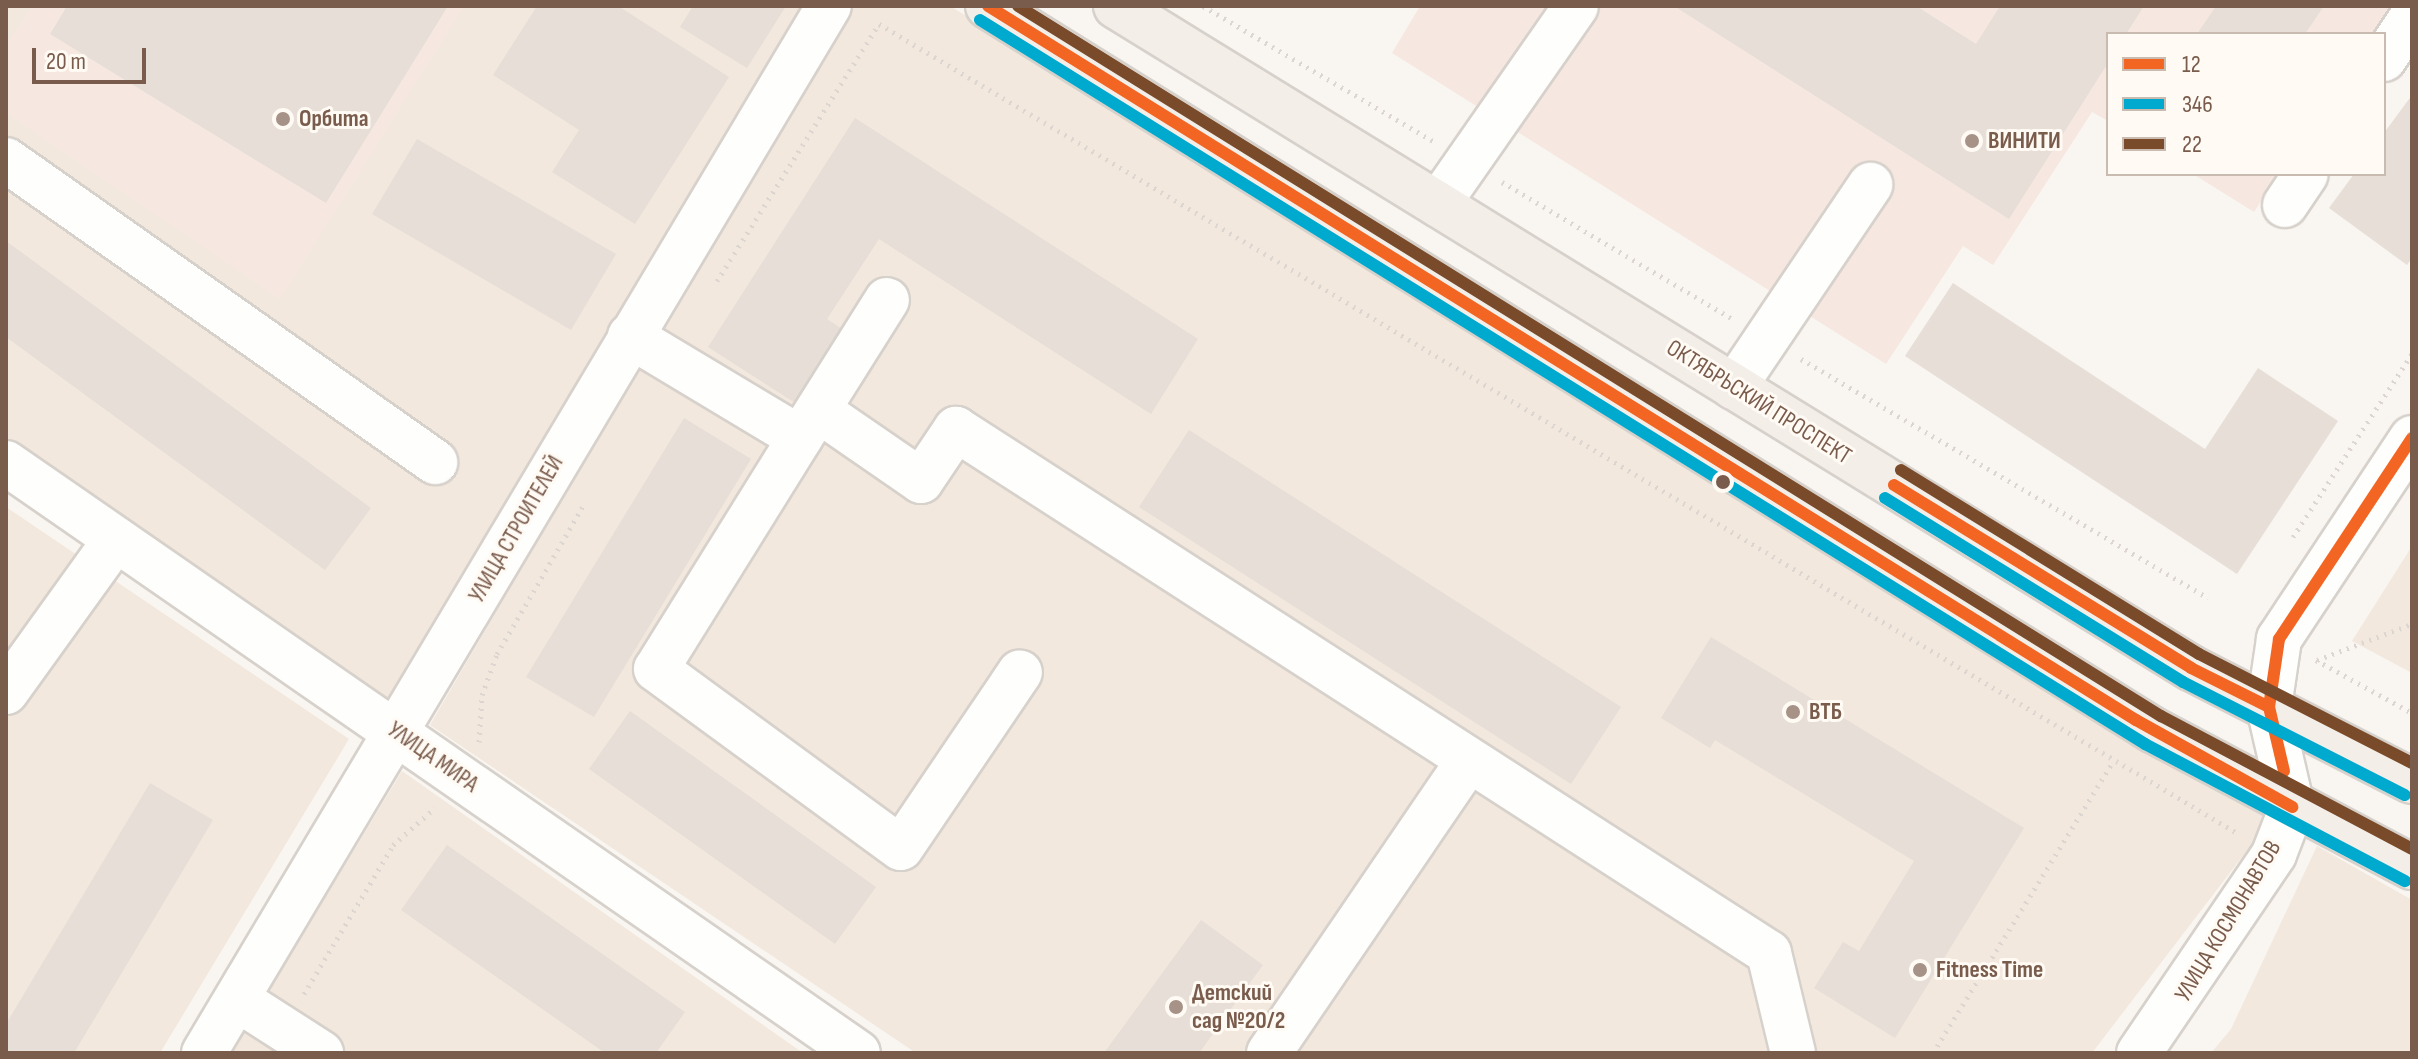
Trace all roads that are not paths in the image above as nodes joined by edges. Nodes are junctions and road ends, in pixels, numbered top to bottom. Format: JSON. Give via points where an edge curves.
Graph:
{"nodes":[{"id":1,"x":829,"y":6,"type":"edge"},
{"id":2,"x":988,"y":6,"type":"edge"},
{"id":3,"x":1116,"y":6,"type":"edge"},
{"id":4,"x":1576,"y":6,"type":"edge"},
{"id":5,"x":2412,"y":17,"type":"edge"},
{"id":6,"x":2386,"y":56,"type":"edge"},
{"id":7,"x":6,"y":160,"type":"edge"},
{"id":8,"x":1870,"y":185,"type":"dead end"},
{"id":9,"x":1438,"y":204,"type":"junction"},
{"id":10,"x":887,"y":300,"type":"dead end"},
{"id":11,"x":630,"y":336,"type":"junction"},
{"id":12,"x":1734,"y":387,"type":"junction"},
{"id":13,"x":809,"y":424,"type":"junction"},
{"id":14,"x":2412,"y":438,"type":"edge"},
{"id":15,"x":435,"y":462,"type":"dead end"},
{"id":16,"x":6,"y":463,"type":"edge"},
{"id":17,"x":116,"y":539,"type":"junction"},
{"id":18,"x":1020,"y":672,"type":"dead end"},
{"id":19,"x":6,"y":692,"type":"edge"},
{"id":20,"x":2269,"y":707,"type":"junction"},
{"id":21,"x":398,"y":733,"type":"junction"},
{"id":22,"x":1468,"y":761,"type":"junction"},
{"id":23,"x":2412,"y":781,"type":"edge"},
{"id":24,"x":2292,"y":807,"type":"junction"},
{"id":25,"x":2412,"y":867,"type":"edge"},
{"id":26,"x":237,"y":999,"type":"junction"},
{"id":27,"x":204,"y":1053,"type":"edge"},
{"id":28,"x":321,"y":1053,"type":"edge"},
{"id":29,"x":858,"y":1053,"type":"edge"},
{"id":30,"x":1269,"y":1053,"type":"edge"},
{"id":31,"x":1793,"y":1053,"type":"edge"},
{"id":32,"x":2139,"y":1053,"type":"edge"}],
"edges":[{"from":1,"to":11,"type":"street","name":"УЛИЦА СТРОИТЕЛЕЙ"},
{"from":2,"to":24,"type":"main road","via":[[2145,725]]},
{"from":3,"to":9,"type":"main road","name":"ОКТЯБРЬСКИЙ ПРОСПЕКТ"},
{"from":4,"to":9,"type":"street"},
{"from":5,"to":6,"type":"street"},
{"from":7,"to":15,"type":"street"},
{"from":8,"to":12,"type":"street"},
{"from":9,"to":12,"type":"main road","name":"ОКТЯБРЬСКИЙ ПРОСПЕКТ"},
{"from":10,"to":13,"type":"street"},
{"from":11,"to":13,"type":"street"},
{"from":11,"to":21,"type":"street","name":"УЛИЦА СТРОИТЕЛЕЙ"},
{"from":12,"to":20,"type":"main road","name":"ОКТЯБРЬСКИЙ ПРОСПЕКТ","via":[[2191,668]]},
{"from":13,"to":18,"type":"street","via":[[656,669],[901,848]]},
{"from":13,"to":22,"type":"street","via":[[921,481],[956,429]]},
{"from":14,"to":20,"type":"street","via":[[2279,639]]},
{"from":16,"to":17,"type":"street","name":"УЛИЦА МИРА"},
{"from":17,"to":19,"type":"street"},
{"from":17,"to":21,"type":"street","name":"УЛИЦА МИРА"},
{"from":20,"to":23,"type":"main road","name":"ОКТЯБРЬСКИЙ ПРОСПЕКТ"},
{"from":20,"to":24,"type":"street"},
{"from":21,"to":26,"type":"street","name":"УЛИЦА СТРОИТЕЛЕЙ"},
{"from":21,"to":29,"type":"street","name":"УЛИЦА МИРА"},
{"from":22,"to":30,"type":"street"},
{"from":22,"to":31,"type":"street","via":[[1769,953]]},
{"from":24,"to":25,"type":"main road"},
{"from":24,"to":32,"type":"street","name":"УЛИЦА КОСМОНАВТОВ","via":[[2274,854],[2170,1016]]},
{"from":26,"to":27,"type":"street","name":"УЛИЦА СТРОИТЕЛЕЙ"},
{"from":26,"to":28,"type":"street"}]}
